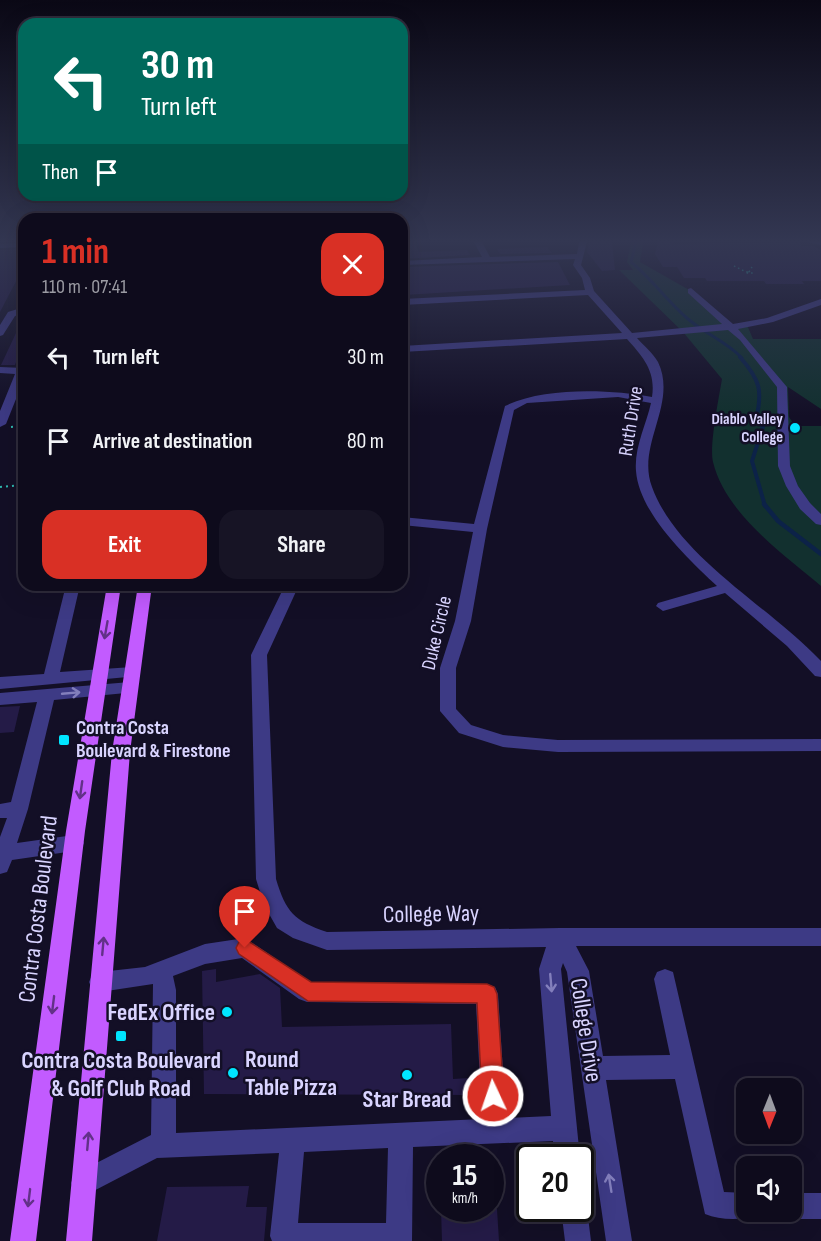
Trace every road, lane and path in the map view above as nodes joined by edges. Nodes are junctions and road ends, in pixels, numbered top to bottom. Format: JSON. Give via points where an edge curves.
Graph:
{"nodes":[{"id":1,"x":441,"y":300,"type":"edge"},
{"id":2,"x":597,"y":300,"type":"edge"},
{"id":3,"x":700,"y":300,"type":"edge"},
{"id":4,"x":408,"y":302,"type":"edge"},
{"id":5,"x":821,"y":302,"type":"edge"},
{"id":6,"x":18,"y":312,"type":"edge"},
{"id":7,"x":727,"y":327,"type":"junction"},
{"id":8,"x":0,"y":333,"type":"edge"},
{"id":9,"x":628,"y":336,"type":"junction"},
{"id":10,"x":408,"y":349,"type":"edge"},
{"id":11,"x":0,"y":370,"type":"edge"},
{"id":12,"x":18,"y":371,"type":"edge"},
{"id":13,"x":18,"y":383,"type":"edge"},
{"id":14,"x":657,"y":401,"type":"junction"},
{"id":15,"x":0,"y":424,"type":"edge"},
{"id":16,"x":18,"y":486,"type":"edge"},
{"id":17,"x":0,"y":487,"type":"edge"},
{"id":18,"x":821,"y":521,"type":"edge"},
{"id":19,"x":408,"y":523,"type":"edge"},
{"id":20,"x":480,"y":530,"type":"junction"},
{"id":21,"x":727,"y":588,"type":"junction"},
{"id":22,"x":72,"y":591,"type":"edge"},
{"id":23,"x":113,"y":591,"type":"edge"},
{"id":24,"x":143,"y":591,"type":"edge"},
{"id":25,"x":289,"y":591,"type":"edge"},
{"id":26,"x":663,"y":606,"type":"dead end"},
{"id":27,"x":821,"y":672,"type":"edge"},
{"id":28,"x":51,"y":678,"type":"junction"},
{"id":29,"x":131,"y":680,"type":"junction"},
{"id":30,"x":97,"y":683,"type":"junction"},
{"id":31,"x":1,"y":690,"type":"edge"},
{"id":32,"x":47,"y":695,"type":"junction"},
{"id":33,"x":821,"y":745,"type":"edge"},
{"id":34,"x":10,"y":810,"type":"edge"},
{"id":35,"x":74,"y":843,"type":"junction"},
{"id":36,"x":1,"y":858,"type":"edge"},
{"id":37,"x":560,"y":937,"type":"junction"},
{"id":38,"x":821,"y":938,"type":"edge"},
{"id":39,"x":153,"y":974,"type":"junction"},
{"id":40,"x":665,"y":980,"type":"dead end"},
{"id":41,"x":100,"y":982,"type":"junction"},
{"id":42,"x":684,"y":1067,"type":"junction"},
{"id":43,"x":593,"y":1068,"type":"junction"},
{"id":44,"x":563,"y":1128,"type":"junction"},
{"id":45,"x":495,"y":1131,"type":"junction"},
{"id":46,"x":401,"y":1135,"type":"junction"},
{"id":47,"x":293,"y":1140,"type":"junction"},
{"id":48,"x":565,"y":1144,"type":"edge"},
{"id":49,"x":163,"y":1146,"type":"junction"},
{"id":50,"x":84,"y":1183,"type":"junction"},
{"id":51,"x":736,"y":1206,"type":"edge"},
{"id":52,"x":802,"y":1206,"type":"edge"},
{"id":53,"x":821,"y":1206,"type":"edge"},
{"id":54,"x":576,"y":1222,"type":"edge"},
{"id":55,"x":399,"y":1238,"type":"edge"},
{"id":56,"x":24,"y":1241,"type":"edge"},
{"id":57,"x":79,"y":1241,"type":"edge"},
{"id":58,"x":578,"y":1241,"type":"edge"},
{"id":59,"x":619,"y":1241,"type":"edge"}],
"edges":[{"from":1,"to":4,"type":"street"},
{"from":2,"to":9,"type":"street","name":"Ruth Drive"},
{"from":3,"to":7,"type":"street"},
{"from":5,"to":7,"type":"street","via":[[770,320]]},
{"from":6,"to":8,"type":"street","via":[[11,314]]},
{"from":7,"to":9,"type":"street"},
{"from":7,"to":18,"type":"street","via":[[750,346],[782,387],[784,466],[792,486]]},
{"from":9,"to":10,"type":"street"},
{"from":9,"to":14,"type":"street","name":"Ruth Drive","via":[[657,371]]},
{"from":11,"to":12,"type":"street"},
{"from":13,"to":15,"type":"street"},
{"from":14,"to":20,"type":"street","name":"Duke Circle","via":[[618,394],[588,395],[525,400],[509,408]]},
{"from":14,"to":21,"type":"street","name":"Ruth Drive","via":[[645,440],[645,485],[680,539]]},
{"from":16,"to":17,"type":"path"},
{"from":19,"to":20,"type":"street"},
{"from":20,"to":33,"type":"street","name":"Duke Circle","via":[[463,621],[448,668],[448,711],[465,729],[503,741],[558,746]]},
{"from":21,"to":26,"type":"street"},
{"from":21,"to":27,"type":"street","name":"Ruth Drive","via":[[799,647]]},
{"from":22,"to":28,"type":"street"},
{"from":23,"to":30,"type":"main road","name":"Contra Costa Boulevard","one_way":true},
{"from":24,"to":29,"type":"main road"},
{"from":25,"to":37,"type":"street","name":"College Way","via":[[259,655],[266,879],[273,907],[285,923],[303,934],[327,941]]},
{"from":28,"to":30,"type":"street"},
{"from":28,"to":31,"type":"street"},
{"from":29,"to":30,"type":"street"},
{"from":41,"to":29,"type":"main road","one_way":true},
{"from":32,"to":30,"type":"street","one_way":true},
{"from":30,"to":35,"type":"main road","name":"Contra Costa Boulevard","one_way":true},
{"from":31,"to":32,"type":"street"},
{"from":32,"to":34,"type":"street"},
{"from":34,"to":36,"type":"street"},
{"from":35,"to":36,"type":"street"},
{"from":35,"to":56,"type":"main road","name":"Contra Costa Boulevard","one_way":true},
{"from":37,"to":38,"type":"street","name":"College Way"},
{"from":37,"to":43,"type":"street","name":"College Drive","via":[[578,971]]},
{"from":37,"to":44,"type":"street","name":"College Drive","one_way":true,"via":[[550,969]]},
{"from":39,"to":41,"type":"street"},
{"from":39,"to":45,"type":"street","via":[[205,954],[245,948],[308,992],[487,994]]},
{"from":39,"to":49,"type":"street","via":[[165,990]]},
{"from":40,"to":42,"type":"street"},
{"from":50,"to":41,"type":"main road","one_way":true},
{"from":42,"to":43,"type":"street"},
{"from":42,"to":51,"type":"street","via":[[714,1205]]},
{"from":59,"to":43,"type":"street","name":"College Drive","one_way":true},
{"from":44,"to":45,"type":"street"},
{"from":44,"to":48,"type":"street","name":"College Drive"},
{"from":45,"to":46,"type":"street"},
{"from":46,"to":47,"type":"street"},
{"from":46,"to":55,"type":"street"},
{"from":47,"to":49,"type":"street"},
{"from":47,"to":55,"type":"street","via":[[283,1236]]},
{"from":49,"to":50,"type":"street","via":[[154,1146]]},
{"from":50,"to":57,"type":"main road"},
{"from":52,"to":53,"type":"street"},
{"from":54,"to":58,"type":"street"}]}
